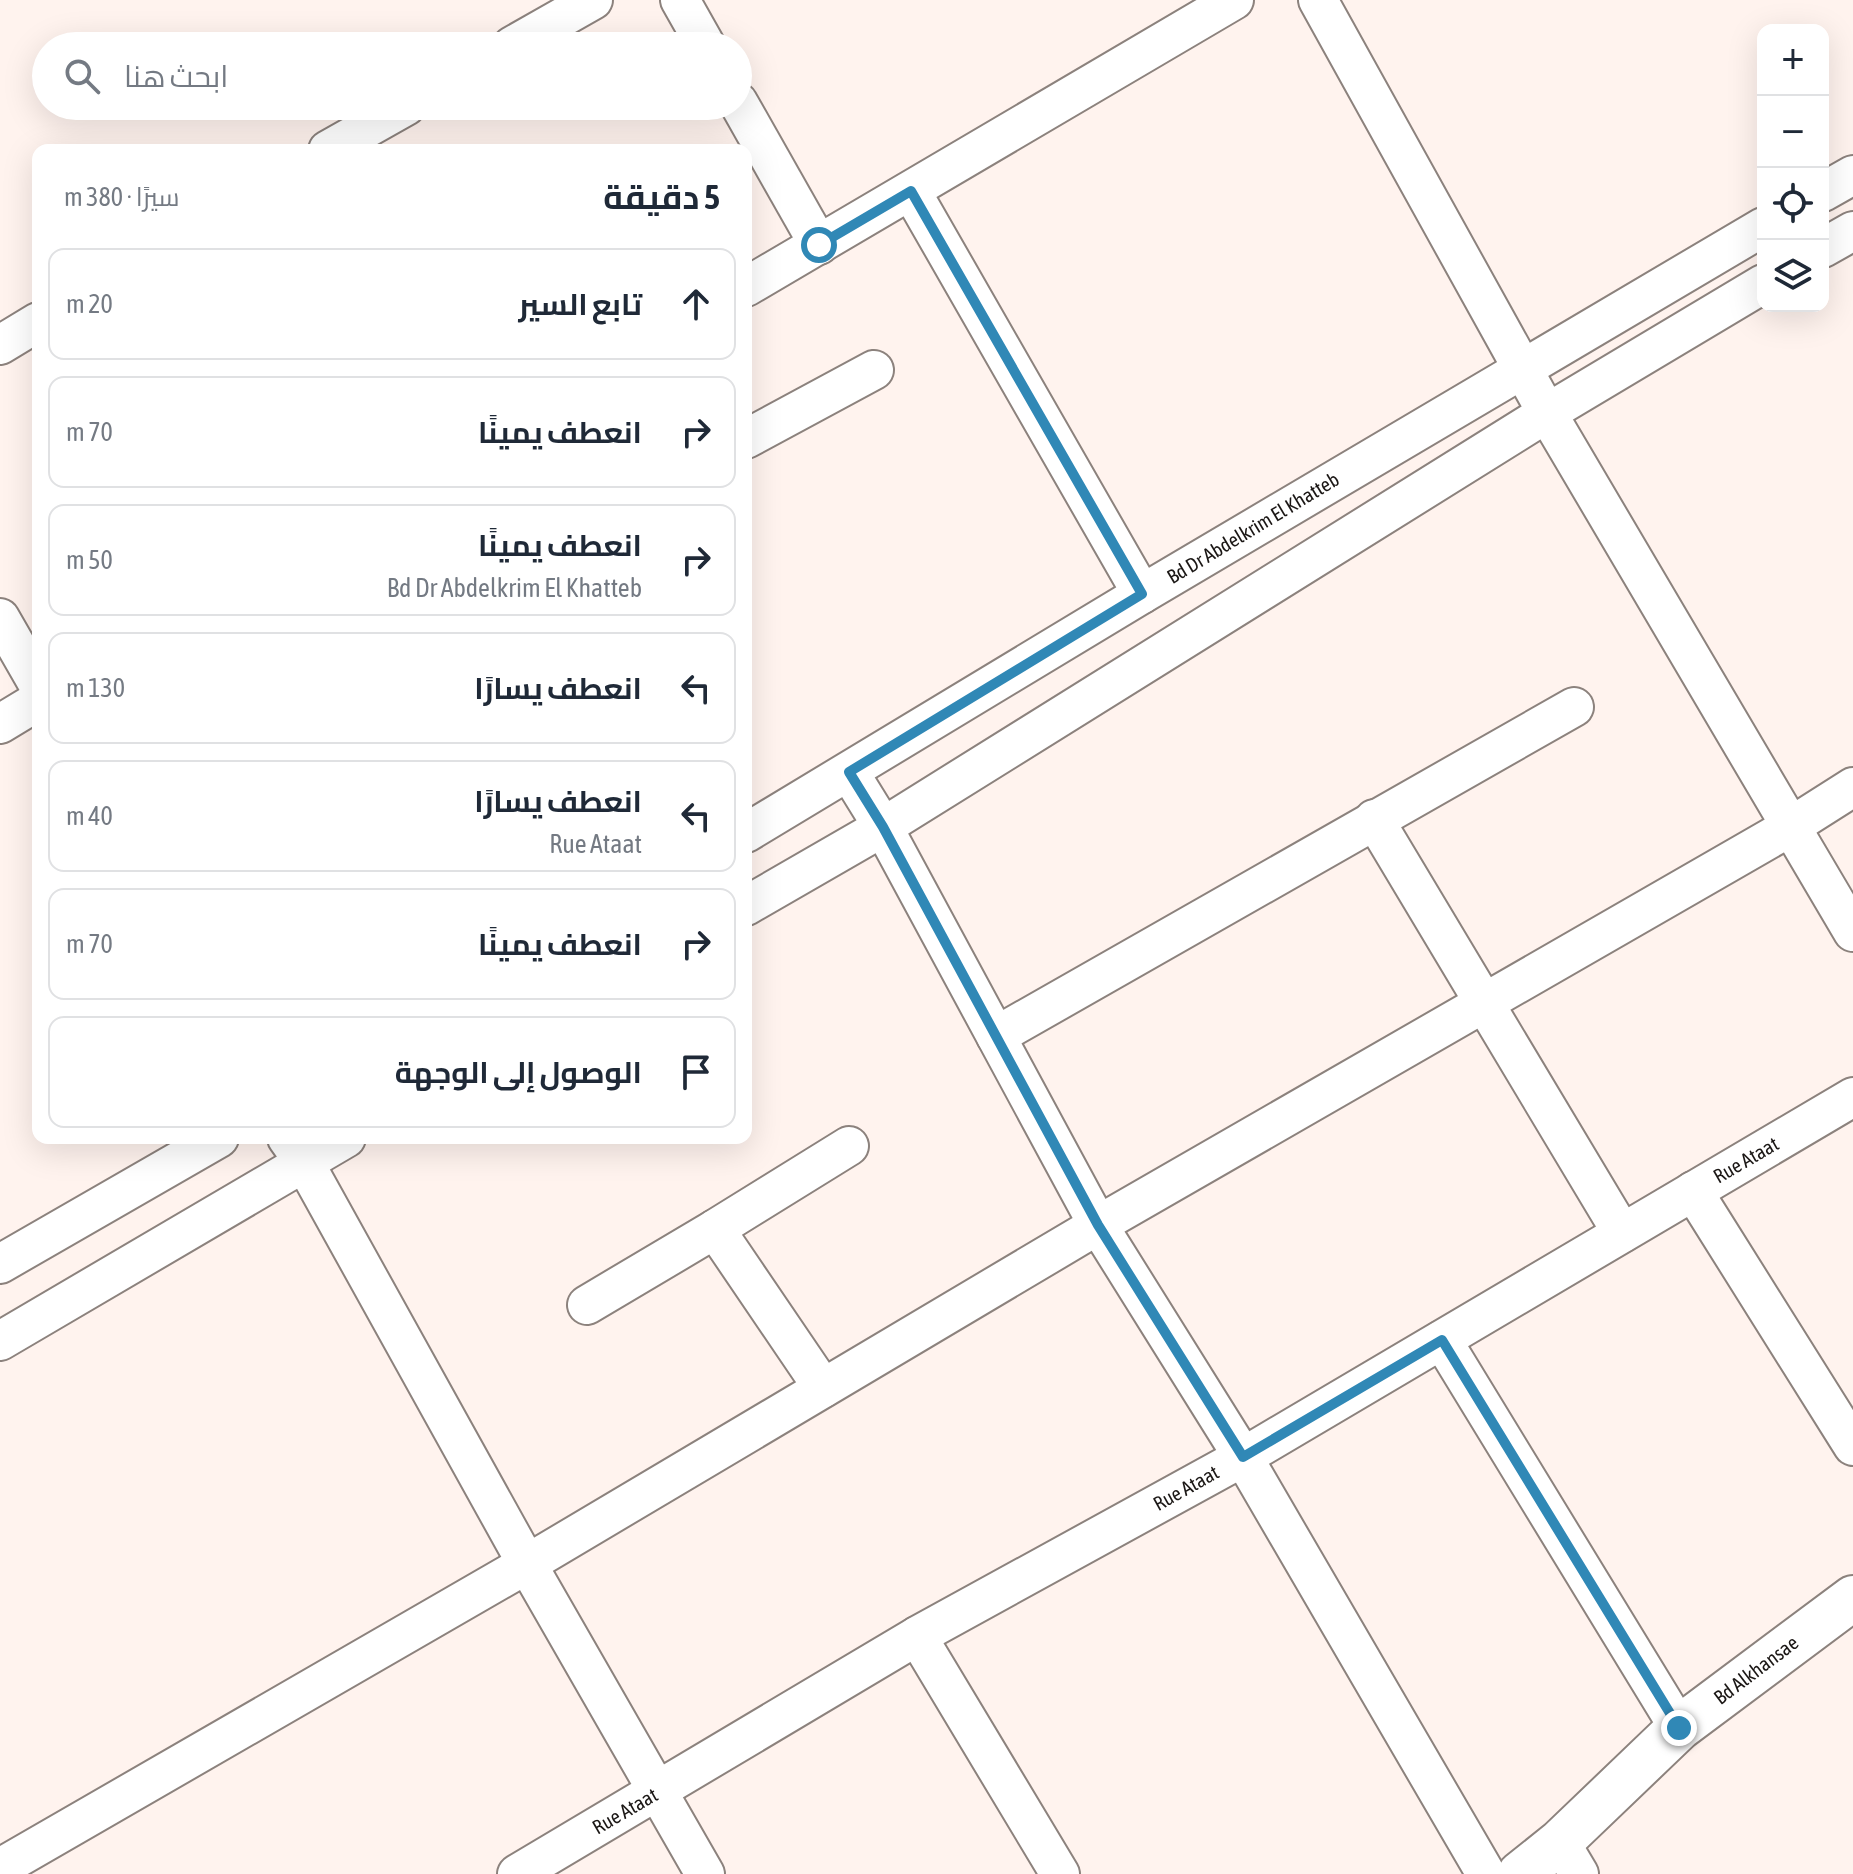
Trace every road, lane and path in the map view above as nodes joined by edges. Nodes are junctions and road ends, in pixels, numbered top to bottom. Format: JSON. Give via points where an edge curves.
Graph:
{"nodes":[{"id":1,"x":593,"y":0,"type":"edge"},
{"id":2,"x":1234,"y":0,"type":"edge"},
{"id":3,"x":1318,"y":0,"type":"edge"},
{"id":4,"x":537,"y":32,"type":"edge"},
{"id":5,"x":381,"y":120,"type":"edge"},
{"id":6,"x":748,"y":120,"type":"edge"},
{"id":7,"x":339,"y":144,"type":"edge"},
{"id":8,"x":1853,"y":175,"type":"edge"},
{"id":9,"x":1829,"y":189,"type":"edge"},
{"id":10,"x":911,"y":191,"type":"junction"},
{"id":11,"x":1757,"y":231,"type":"edge"},
{"id":12,"x":1853,"y":231,"type":"edge"},
{"id":13,"x":819,"y":245,"type":"junction"},
{"id":14,"x":1829,"y":245,"type":"edge"},
{"id":15,"x":752,"y":284,"type":"edge"},
{"id":16,"x":1757,"y":288,"type":"edge"},
{"id":17,"x":32,"y":326,"type":"edge"},
{"id":18,"x":0,"y":345,"type":"edge"},
{"id":19,"x":1523,"y":368,"type":"junction"},
{"id":20,"x":874,"y":370,"type":"dead end"},
{"id":21,"x":1547,"y":413,"type":"junction"},
{"id":22,"x":752,"y":436,"type":"edge"},
{"id":23,"x":1142,"y":594,"type":"junction"},
{"id":24,"x":0,"y":618,"type":"edge"},
{"id":25,"x":32,"y":674,"type":"edge"},
{"id":26,"x":32,"y":705,"type":"edge"},
{"id":27,"x":1574,"y":707,"type":"dead end"},
{"id":28,"x":0,"y":724,"type":"edge"},
{"id":29,"x":849,"y":772,"type":"junction"},
{"id":30,"x":1853,"y":787,"type":"edge"},
{"id":31,"x":1374,"y":819,"type":"junction"},
{"id":32,"x":883,"y":827,"type":"junction"},
{"id":33,"x":1790,"y":827,"type":"junction"},
{"id":34,"x":752,"y":829,"type":"edge"},
{"id":35,"x":752,"y":903,"type":"edge"},
{"id":36,"x":1853,"y":932,"type":"edge"},
{"id":37,"x":1484,"y":1004,"type":"junction"},
{"id":38,"x":996,"y":1036,"type":"junction"},
{"id":39,"x":1853,"y":1097,"type":"edge"},
{"id":40,"x":209,"y":1144,"type":"edge"},
{"id":41,"x":321,"y":1144,"type":"edge"},
{"id":42,"x":849,"y":1146,"type":"dead end"},
{"id":43,"x":296,"y":1150,"type":"edge"},
{"id":44,"x":1693,"y":1191,"type":"junction"},
{"id":45,"x":1098,"y":1225,"type":"junction"},
{"id":46,"x":715,"y":1229,"type":"junction"},
{"id":47,"x":1622,"y":1233,"type":"junction"},
{"id":48,"x":0,"y":1264,"type":"edge"},
{"id":49,"x":587,"y":1305,"type":"dead end"},
{"id":50,"x":1442,"y":1340,"type":"junction"},
{"id":51,"x":0,"y":1341,"type":"edge"},
{"id":52,"x":823,"y":1388,"type":"junction"},
{"id":53,"x":1853,"y":1446,"type":"edge"},
{"id":54,"x":1243,"y":1457,"type":"junction"},
{"id":55,"x":527,"y":1564,"type":"junction"},
{"id":56,"x":1851,"y":1604,"type":"edge"},
{"id":57,"x":917,"y":1636,"type":"junction"},
{"id":58,"x":1679,"y":1728,"type":"junction"},
{"id":59,"x":658,"y":1791,"type":"junction"},
{"id":60,"x":1569,"y":1858,"type":"edge"},
{"id":61,"x":0,"y":1868,"type":"edge"},
{"id":62,"x":517,"y":1874,"type":"edge"},
{"id":63,"x":705,"y":1874,"type":"edge"},
{"id":64,"x":1060,"y":1874,"type":"edge"},
{"id":65,"x":1486,"y":1874,"type":"edge"},
{"id":66,"x":1520,"y":1874,"type":"edge"}],
"edges":[{"from":1,"to":4,"type":"street"},
{"from":2,"to":10,"type":"street"},
{"from":3,"to":19,"type":"street"},
{"from":5,"to":7,"type":"street"},
{"from":6,"to":13,"type":"street"},
{"from":8,"to":9,"type":"street"},
{"from":10,"to":13,"type":"street"},
{"from":10,"to":23,"type":"street"},
{"from":11,"to":19,"type":"street","name":"Bd Dr Abdelkrim El Khatteb"},
{"from":12,"to":14,"type":"street"},
{"from":13,"to":15,"type":"street"},
{"from":16,"to":21,"type":"street"},
{"from":17,"to":18,"type":"street"},
{"from":19,"to":21,"type":"street"},
{"from":19,"to":23,"type":"street","name":"Bd Dr Abdelkrim El Khatteb"},
{"from":20,"to":22,"type":"street"},
{"from":21,"to":32,"type":"street"},
{"from":21,"to":33,"type":"street"},
{"from":23,"to":29,"type":"street","name":"Bd Dr Abdelkrim El Khatteb"},
{"from":24,"to":25,"type":"street"},
{"from":26,"to":28,"type":"street"},
{"from":27,"to":31,"type":"street"},
{"from":29,"to":32,"type":"street"},
{"from":29,"to":34,"type":"street","name":"Bd Dr Abdelkrim El Khatteb"},
{"from":30,"to":33,"type":"street"},
{"from":31,"to":37,"type":"street"},
{"from":31,"to":38,"type":"street"},
{"from":32,"to":35,"type":"street"},
{"from":32,"to":38,"type":"street"},
{"from":33,"to":36,"type":"street"},
{"from":33,"to":37,"type":"street"},
{"from":37,"to":45,"type":"street"},
{"from":37,"to":47,"type":"street"},
{"from":38,"to":45,"type":"street"},
{"from":39,"to":44,"type":"street","name":"Rue Ataat"},
{"from":40,"to":48,"type":"street"},
{"from":41,"to":43,"type":"street"},
{"from":42,"to":46,"type":"street"},
{"from":43,"to":51,"type":"street"},
{"from":43,"to":55,"type":"street"},
{"from":44,"to":47,"type":"street","name":"Rue Ataat"},
{"from":44,"to":53,"type":"street"},
{"from":45,"to":52,"type":"street"},
{"from":45,"to":54,"type":"street"},
{"from":46,"to":49,"type":"street"},
{"from":46,"to":52,"type":"street"},
{"from":47,"to":50,"type":"street","name":"Rue Ataat"},
{"from":50,"to":54,"type":"street","name":"Rue Ataat"},
{"from":50,"to":58,"type":"street"},
{"from":52,"to":55,"type":"street"},
{"from":54,"to":57,"type":"street","name":"Rue Ataat"},
{"from":54,"to":65,"type":"street"},
{"from":55,"to":59,"type":"street"},
{"from":55,"to":61,"type":"street"},
{"from":56,"to":58,"type":"main road","name":"Bd Alkhansae"},
{"from":57,"to":59,"type":"street","name":"Rue Ataat"},
{"from":57,"to":64,"type":"street"},
{"from":58,"to":60,"type":"main road","name":"Bd Alkhansae"},
{"from":59,"to":62,"type":"street","name":"Rue Ataat"},
{"from":59,"to":63,"type":"street"},
{"from":60,"to":66,"type":"main road","name":"Bd Alkhansae"}]}
